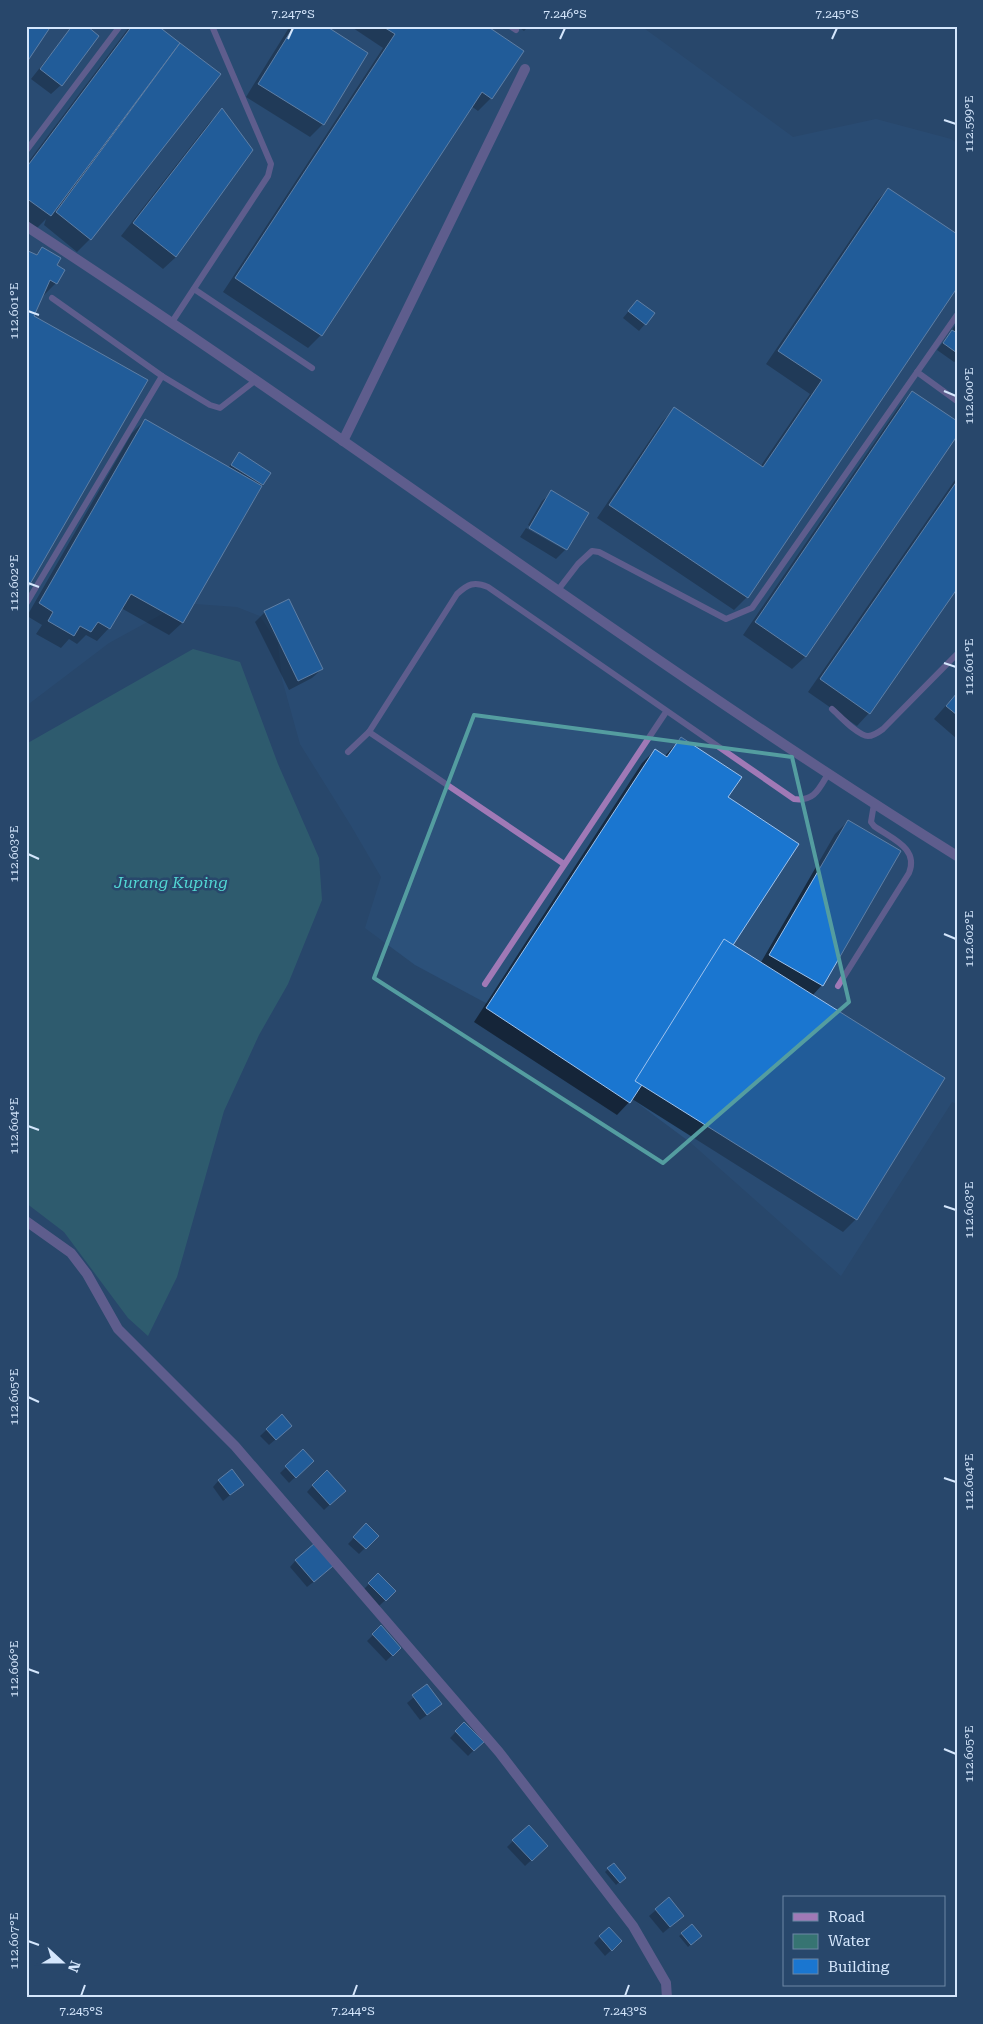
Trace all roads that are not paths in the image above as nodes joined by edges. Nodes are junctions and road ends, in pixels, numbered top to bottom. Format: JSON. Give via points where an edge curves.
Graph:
{"nodes":[{"id":1,"x":120,"y":26,"type":"edge"},
{"id":2,"x":212,"y":26,"type":"edge"},
{"id":3,"x":525,"y":69,"type":"dead end"},
{"id":4,"x":26,"y":151,"type":"edge"},
{"id":5,"x":26,"y":226,"type":"edge"},
{"id":6,"x":194,"y":289,"type":"junction"},
{"id":7,"x":52,"y":298,"type":"dead end"},
{"id":8,"x":957,"y":315,"type":"edge"},
{"id":9,"x":172,"y":322,"type":"junction"},
{"id":10,"x":312,"y":368,"type":"dead end"},
{"id":11,"x":917,"y":372,"type":"junction"},
{"id":12,"x":162,"y":376,"type":"junction"},
{"id":13,"x":256,"y":380,"type":"junction"},
{"id":14,"x":957,"y":401,"type":"edge"},
{"id":15,"x":343,"y":441,"type":"junction"},
{"id":16,"x":558,"y":590,"type":"junction"},
{"id":17,"x":26,"y":604,"type":"edge"},
{"id":18,"x":957,"y":654,"type":"edge"},
{"id":19,"x":832,"y":709,"type":"dead end"},
{"id":20,"x":666,"y":712,"type":"junction"},
{"id":21,"x":369,"y":732,"type":"junction"},
{"id":22,"x":348,"y":752,"type":"dead end"},
{"id":23,"x":828,"y":774,"type":"junction"},
{"id":24,"x":874,"y":804,"type":"junction"},
{"id":25,"x":957,"y":856,"type":"edge"},
{"id":26,"x":564,"y":864,"type":"junction"},
{"id":27,"x":485,"y":984,"type":"dead end"},
{"id":28,"x":838,"y":986,"type":"dead end"},
{"id":29,"x":26,"y":1221,"type":"edge"},
{"id":30,"x":667,"y":1998,"type":"edge"}],
"edges":[{"from":1,"to":4,"type":"lane"},
{"from":2,"to":6,"type":"lane","via":[[271,169]]},
{"from":3,"to":15,"type":"street"},
{"from":5,"to":9,"type":"street"},
{"from":6,"to":9,"type":"lane"},
{"from":6,"to":10,"type":"lane"},
{"from":7,"to":12,"type":"lane"},
{"from":8,"to":11,"type":"lane"},
{"from":9,"to":13,"type":"street"},
{"from":11,"to":14,"type":"lane"},
{"from":11,"to":16,"type":"lane","via":[[752,608],[726,619],[592,551]]},
{"from":12,"to":13,"type":"lane","via":[[220,408]]},
{"from":12,"to":17,"type":"lane"},
{"from":13,"to":15,"type":"street"},
{"from":15,"to":16,"type":"street"},
{"from":16,"to":23,"type":"street"},
{"from":18,"to":19,"type":"lane","via":[[875,734],[860,734]]},
{"from":20,"to":21,"type":"lane","via":[[478,583],[467,585],[457,594]]},
{"from":20,"to":23,"type":"lane","via":[[794,799],[803,800],[816,793]]},
{"from":20,"to":26,"type":"lane"},
{"from":21,"to":22,"type":"lane"},
{"from":21,"to":26,"type":"lane"},
{"from":23,"to":24,"type":"street"},
{"from":24,"to":25,"type":"street"},
{"from":24,"to":28,"type":"lane","via":[[871,822],[909,851],[912,863]]},
{"from":26,"to":27,"type":"lane"},
{"from":29,"to":30,"type":"street","via":[[71,1253],[87,1274],[118,1330],[235,1446],[499,1752],[633,1926],[666,1983]]}]}
